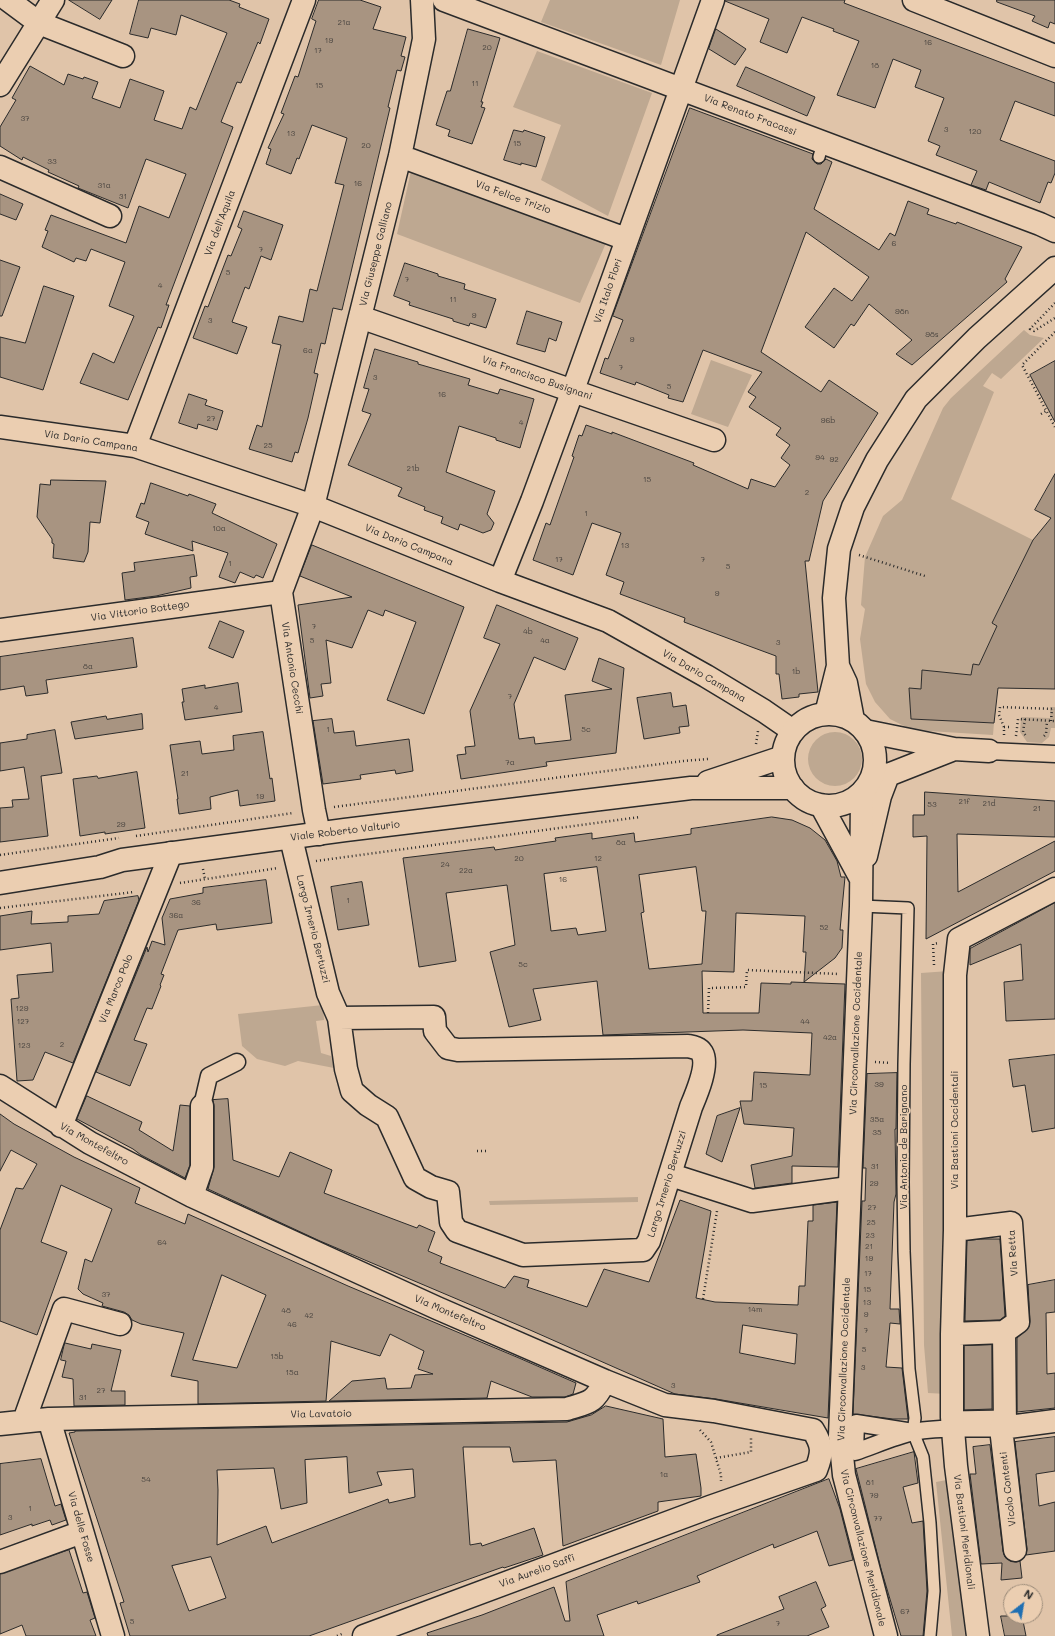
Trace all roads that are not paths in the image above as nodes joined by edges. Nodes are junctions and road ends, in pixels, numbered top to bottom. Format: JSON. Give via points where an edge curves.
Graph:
{"nodes":[{"id":1,"x":8,"y":0,"type":"edge"},
{"id":2,"x":53,"y":0,"type":"edge"},
{"id":3,"x":304,"y":0,"type":"edge"},
{"id":4,"x":422,"y":0,"type":"edge"},
{"id":5,"x":444,"y":0,"type":"edge"},
{"id":6,"x":714,"y":0,"type":"edge"},
{"id":7,"x":914,"y":0,"type":"edge"},
{"id":8,"x":40,"y":23,"type":"junction"},
{"id":9,"x":123,"y":56,"type":"dead end"},
{"id":10,"x":1055,"y":56,"type":"edge"},
{"id":11,"x":0,"y":85,"type":"edge"},
{"id":12,"x":681,"y":89,"type":"junction"},
{"id":13,"x":400,"y":156,"type":"junction"},
{"id":14,"x":0,"y":167,"type":"edge"},
{"id":15,"x":110,"y":216,"type":"dead end"},
{"id":16,"x":1055,"y":231,"type":"edge"},
{"id":17,"x":626,"y":239,"type":"junction"},
{"id":18,"x":1055,"y":268,"type":"edge"},
{"id":19,"x":360,"y":317,"type":"junction"},
{"id":20,"x":572,"y":390,"type":"junction"},
{"id":21,"x":0,"y":427,"type":"edge"},
{"id":22,"x":714,"y":440,"type":"dead end"},
{"id":23,"x":135,"y":446,"type":"junction"},
{"id":24,"x":313,"y":506,"type":"junction"},
{"id":25,"x":500,"y":581,"type":"junction"},
{"id":26,"x":281,"y":592,"type":"junction"},
{"id":27,"x":0,"y":630,"type":"edge"},
{"id":28,"x":838,"y":666,"type":"junction"},
{"id":29,"x":826,"y":714,"type":"junction"},
{"id":30,"x":859,"y":726,"type":"junction"},
{"id":31,"x":793,"y":731,"type":"junction"},
{"id":32,"x":1002,"y":748,"type":"joint"},
{"id":33,"x":954,"y":749,"type":"junction"},
{"id":34,"x":1055,"y":754,"type":"edge"},
{"id":35,"x":783,"y":757,"type":"junction"},
{"id":36,"x":880,"y":774,"type":"junction"},
{"id":37,"x":691,"y":788,"type":"junction"},
{"id":38,"x":793,"y":788,"type":"junction"},
{"id":39,"x":862,"y":792,"type":"junction"},
{"id":40,"x":821,"y":805,"type":"junction"},
{"id":41,"x":319,"y":834,"type":"junction"},
{"id":42,"x":291,"y":838,"type":"junction"},
{"id":43,"x":171,"y":853,"type":"junction"},
{"id":44,"x":861,"y":879,"type":"junction"},
{"id":45,"x":0,"y":883,"type":"edge"},
{"id":46,"x":1055,"y":889,"type":"edge"},
{"id":47,"x":861,"y":906,"type":"junction"},
{"id":48,"x":339,"y":1018,"type":"junction"},
{"id":49,"x":237,"y":1062,"type":"dead end"},
{"id":50,"x":0,"y":1086,"type":"edge"},
{"id":51,"x":202,"y":1106,"type":"joint"},
{"id":52,"x":61,"y":1126,"type":"junction"},
{"id":53,"x":671,"y":1174,"type":"junction"},
{"id":54,"x":849,"y":1188,"type":"junction"},
{"id":55,"x":192,"y":1196,"type":"junction"},
{"id":56,"x":955,"y":1230,"type":"junction"},
{"id":57,"x":120,"y":1324,"type":"dead end"},
{"id":58,"x":1004,"y":1332,"type":"junction"},
{"id":59,"x":952,"y":1334,"type":"junction"},
{"id":60,"x":605,"y":1380,"type":"junction"},
{"id":61,"x":714,"y":1411,"type":"joint"},
{"id":62,"x":49,"y":1419,"type":"junction"},
{"id":63,"x":1055,"y":1421,"type":"edge"},
{"id":64,"x":24,"y":1422,"type":"junction"},
{"id":65,"x":953,"y":1423,"type":"junction"},
{"id":66,"x":1003,"y":1423,"type":"junction"},
{"id":67,"x":0,"y":1424,"type":"edge"},
{"id":68,"x":913,"y":1432,"type":"junction"},
{"id":69,"x":848,"y":1456,"type":"junction"},
{"id":70,"x":82,"y":1532,"type":"junction"},
{"id":71,"x":1015,"y":1550,"type":"dead end"},
{"id":72,"x":0,"y":1562,"type":"edge"},
{"id":73,"x":113,"y":1636,"type":"edge"},
{"id":74,"x":364,"y":1636,"type":"edge"},
{"id":75,"x":886,"y":1636,"type":"edge"},
{"id":76,"x":930,"y":1636,"type":"edge"},
{"id":77,"x":978,"y":1636,"type":"edge"}],
"edges":[{"from":1,"to":8,"type":"street"},
{"from":2,"to":8,"type":"street"},
{"from":3,"to":23,"type":"street","name":"Via dell'Aquila"},
{"from":4,"to":13,"type":"street","name":"Via Giuseppe Galliano","via":[[424,39]]},
{"from":5,"to":12,"type":"street","name":"Via Renato Fracassi"},
{"from":6,"to":12,"type":"street","name":"Via Italo Flori"},
{"from":7,"to":10,"type":"street"},
{"from":8,"to":9,"type":"street"},
{"from":8,"to":11,"type":"street"},
{"from":12,"to":16,"type":"street","name":"Via Renato Fracassi","via":[[821,150],[942,186]]},
{"from":12,"to":17,"type":"street","name":"Via Italo Flori"},
{"from":13,"to":17,"type":"street","name":"Via Felice Trizio"},
{"from":13,"to":19,"type":"street","name":"Via Giuseppe Galliano"},
{"from":14,"to":15,"type":"street"},
{"from":17,"to":20,"type":"street","name":"Via Italo Flori"},
{"from":18,"to":28,"type":"street","via":[[977,338],[916,399],[877,460],[853,507],[839,549],[834,598]]},
{"from":19,"to":20,"type":"street","name":"Via Francisco Busignani"},
{"from":19,"to":24,"type":"street","name":"Via Giuseppe Galliano"},
{"from":20,"to":22,"type":"street","name":"Via Francisco Busignani"},
{"from":20,"to":25,"type":"street","name":"Via Italo Flori","via":[[532,502]]},
{"from":21,"to":23,"type":"street","name":"Via Dario Campana"},
{"from":23,"to":24,"type":"street","name":"Via Dario Campana"},
{"from":24,"to":25,"type":"street","name":"Via Dario Campana"},
{"from":24,"to":26,"type":"street","name":"Via Antonio Cecchi"},
{"from":25,"to":31,"type":"street","name":"Via Dario Campana","via":[[608,621],[712,680]]},
{"from":26,"to":27,"type":"street","name":"Via Vittorio Bottego"},
{"from":26,"to":41,"type":"street","name":"Via Antonio Cecchi"},
{"from":28,"to":29,"type":"street"},
{"from":28,"to":30,"type":"street"},
{"from":29,"to":30,"type":"street","via":[[837,715]]},
{"from":29,"to":31,"type":"street","via":[[805,721]]},
{"from":30,"to":33,"type":"street"},
{"from":30,"to":36,"type":"street","via":[[871,741]]},
{"from":31,"to":35,"type":"street","via":[[785,746]]},
{"from":32,"to":33,"type":"street"},
{"from":32,"to":34,"type":"street"},
{"from":33,"to":36,"type":"street"},
{"from":35,"to":37,"type":"street","name":"Viale Roberto Valturio"},
{"from":35,"to":38,"type":"street","via":[[786,773]]},
{"from":36,"to":39,"type":"street","via":[[868,783]]},
{"from":36,"to":44,"type":"street","name":"Via Circonvallazione Occidentale","via":[[880,796]]},
{"from":37,"to":38,"type":"street","name":"Viale Roberto Valturio"},
{"from":37,"to":41,"type":"street","name":"Viale Roberto Valturio"},
{"from":38,"to":40,"type":"street","via":[[801,796]]},
{"from":39,"to":40,"type":"street","via":[[843,803]]},
{"from":39,"to":44,"type":"street","name":"Via Circonvallazione Occidentale"},
{"from":40,"to":44,"type":"street","name":"Via Circonvallazione Occidentale"},
{"from":41,"to":42,"type":"street","name":"Viale Roberto Valturio"},
{"from":42,"to":43,"type":"street","name":"Viale Roberto Valturio"},
{"from":42,"to":48,"type":"street","name":"Largo Irnerio Bertuzzi","via":[[328,993]]},
{"from":43,"to":45,"type":"street","name":"Viale Roberto Valturio"},
{"from":43,"to":52,"type":"street","name":"Via Marco Polo"},
{"from":44,"to":47,"type":"street","name":"Via Circonvallazione Occidentale"},
{"from":46,"to":56,"type":"street","name":"Via Bastioni Occidentali","via":[[959,939],[955,974]]},
{"from":47,"to":54,"type":"street","name":"Via Circonvallazione Occidentale"},
{"from":47,"to":68,"type":"lane","name":"Via Antonia de Barignano","via":[[908,908],[903,1182],[909,1369],[915,1418]]},
{"from":48,"to":53,"type":"street","name":"Largo Irnerio Bertuzzi","via":[[434,1017],[435,1031],[448,1048],[458,1050],[695,1047],[702,1053],[704,1066]]},
{"from":48,"to":53,"type":"street","name":"Largo Irnerio Bertuzzi","via":[[346,1069],[352,1091],[387,1117],[415,1178],[427,1186],[448,1192],[451,1222],[457,1231],[523,1255],[643,1250],[649,1241]]},
{"from":49,"to":51,"type":"street","via":[[209,1076]]},
{"from":50,"to":52,"type":"street","name":"Via Montefeltro"},
{"from":51,"to":55,"type":"street","via":[[202,1167]]},
{"from":52,"to":55,"type":"street","name":"Via Montefeltro"},
{"from":53,"to":54,"type":"street","via":[[752,1201]]},
{"from":54,"to":69,"type":"street","name":"Via Circonvallazione Occidentale","via":[[840,1436]]},
{"from":55,"to":60,"type":"street","name":"Via Montefeltro","via":[[437,1308]]},
{"from":56,"to":58,"type":"street","name":"Via Retta","via":[[1011,1223],[1018,1322]]},
{"from":56,"to":59,"type":"street","name":"Via Bastioni Occidentali"},
{"from":57,"to":64,"type":"street","via":[[64,1309]]},
{"from":58,"to":59,"type":"street"},
{"from":58,"to":66,"type":"street"},
{"from":59,"to":65,"type":"street","name":"Via Bastioni Occidentali"},
{"from":60,"to":61,"type":"street","name":"Via Montefeltro","via":[[666,1405]]},
{"from":60,"to":62,"type":"street","name":"Via Lavatoio","via":[[591,1402],[568,1409]]},
{"from":61,"to":74,"type":"street","name":"Via Aurelio Saffi","via":[[813,1430],[820,1442],[822,1455],[816,1470]]},
{"from":62,"to":64,"type":"street","name":"Via Lavatoio"},
{"from":62,"to":70,"type":"street","name":"Via delle Fosse"},
{"from":63,"to":66,"type":"street"},
{"from":64,"to":67,"type":"street","name":"Via Lavatoio"},
{"from":65,"to":66,"type":"street","via":[[965,1430]]},
{"from":65,"to":68,"type":"street"},
{"from":65,"to":77,"type":"street","name":"Via Bastioni Meridionali","via":[[956,1466]]},
{"from":66,"to":71,"type":"street","name":"Vicolo Contenti"},
{"from":68,"to":69,"type":"street"},
{"from":68,"to":69,"type":"street","via":[[856,1423]]},
{"from":68,"to":76,"type":"lane","via":[[923,1457],[930,1523],[934,1591]]},
{"from":69,"to":75,"type":"street","name":"Via Circonvallazione Meridionale","via":[[846,1482]]},
{"from":70,"to":72,"type":"street"},
{"from":70,"to":73,"type":"street","name":"Via delle Fosse"}]}
